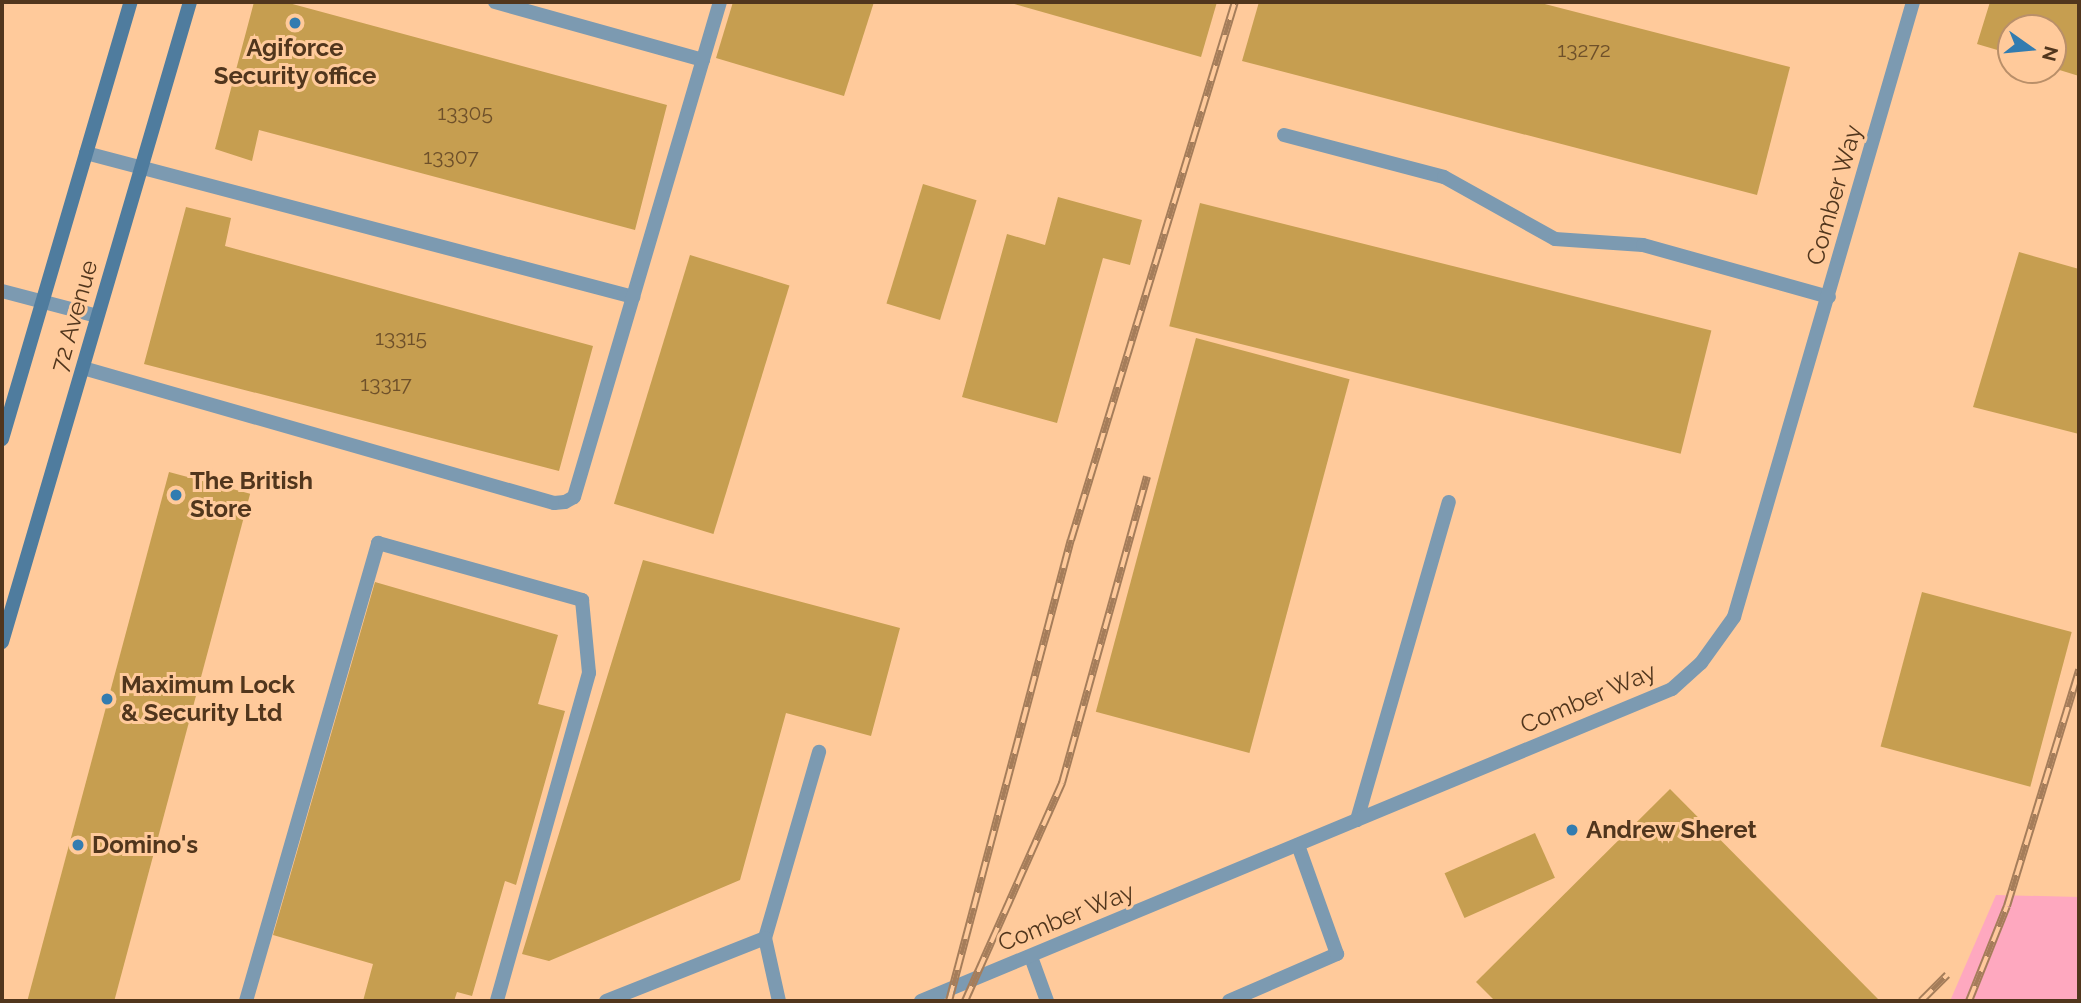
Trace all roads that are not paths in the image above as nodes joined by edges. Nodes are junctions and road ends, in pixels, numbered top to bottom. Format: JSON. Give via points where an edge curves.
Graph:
{"nodes":[{"id":1,"x":131,"y":2,"type":"edge"},
{"id":2,"x":190,"y":2,"type":"edge"},
{"id":3,"x":495,"y":2,"type":"edge"},
{"id":4,"x":720,"y":2,"type":"edge"},
{"id":5,"x":1913,"y":2,"type":"edge"},
{"id":6,"x":702,"y":60,"type":"junction"},
{"id":7,"x":1284,"y":135,"type":"dead end"},
{"id":8,"x":86,"y":153,"type":"junction"},
{"id":9,"x":141,"y":168,"type":"junction"},
{"id":10,"x":2,"y":291,"type":"edge"},
{"id":11,"x":633,"y":297,"type":"junction"},
{"id":12,"x":1829,"y":297,"type":"junction"},
{"id":13,"x":42,"y":301,"type":"junction"},
{"id":14,"x":97,"y":316,"type":"junction"},
{"id":15,"x":83,"y":368,"type":"junction"},
{"id":16,"x":2,"y":439,"type":"edge"},
{"id":17,"x":1449,"y":502,"type":"dead end"},
{"id":18,"x":2,"y":642,"type":"edge"},
{"id":19,"x":819,"y":752,"type":"dead end"},
{"id":20,"x":1357,"y":820,"type":"junction"},
{"id":21,"x":1298,"y":845,"type":"junction"},
{"id":22,"x":765,"y":938,"type":"junction"},
{"id":23,"x":1031,"y":957,"type":"junction"},
{"id":24,"x":246,"y":1001,"type":"edge"},
{"id":25,"x":497,"y":1001,"type":"edge"},
{"id":26,"x":606,"y":1001,"type":"edge"},
{"id":27,"x":779,"y":1001,"type":"edge"},
{"id":28,"x":921,"y":1001,"type":"edge"},
{"id":29,"x":1047,"y":1001,"type":"edge"},
{"id":30,"x":1229,"y":1001,"type":"edge"}],
"edges":[{"from":1,"to":8,"type":"main road","name":"72 Avenue"},
{"from":2,"to":9,"type":"main road","name":"72 Avenue"},
{"from":3,"to":6,"type":"street"},
{"from":4,"to":6,"type":"street"},
{"from":5,"to":12,"type":"street","name":"Comber Way"},
{"from":6,"to":11,"type":"street"},
{"from":7,"to":12,"type":"street","via":[[1444,177],[1555,239],[1643,245]]},
{"from":8,"to":9,"type":"street"},
{"from":8,"to":13,"type":"main road","name":"72 Avenue"},
{"from":9,"to":11,"type":"street"},
{"from":9,"to":14,"type":"main road","name":"72 Avenue"},
{"from":10,"to":13,"type":"street"},
{"from":11,"to":15,"type":"street","via":[[574,497],[565,502]]},
{"from":12,"to":20,"type":"street","name":"Comber Way","via":[[1734,617],[1701,663],[1672,689]]},
{"from":13,"to":14,"type":"street"},
{"from":13,"to":16,"type":"main road","name":"72 Avenue"},
{"from":14,"to":15,"type":"main road","name":"72 Avenue"},
{"from":15,"to":18,"type":"main road","name":"72 Avenue"},
{"from":17,"to":20,"type":"street"},
{"from":19,"to":22,"type":"street"},
{"from":20,"to":21,"type":"street","name":"Comber Way"},
{"from":21,"to":23,"type":"street","name":"Comber Way"},
{"from":21,"to":30,"type":"street","via":[[1337,954]]},
{"from":22,"to":26,"type":"street"},
{"from":22,"to":27,"type":"street"},
{"from":23,"to":28,"type":"street","name":"Comber Way"},
{"from":23,"to":29,"type":"street"},
{"from":24,"to":25,"type":"street","via":[[378,543],[582,600],[589,673]]}]}
